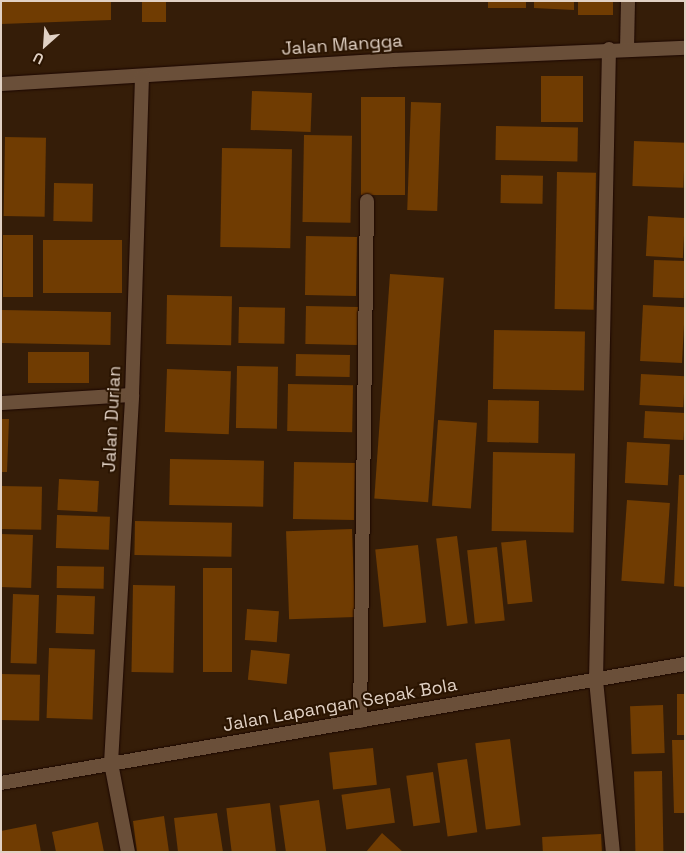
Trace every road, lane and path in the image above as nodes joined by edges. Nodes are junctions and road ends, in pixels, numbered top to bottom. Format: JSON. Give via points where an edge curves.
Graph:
{"nodes":[{"id":1,"x":628,"y":1,"type":"edge"},
{"id":2,"x":685,"y":48,"type":"edge"},
{"id":3,"x":609,"y":49,"type":"junction"},
{"id":4,"x":627,"y":49,"type":"junction"},
{"id":5,"x":142,"y":77,"type":"junction"},
{"id":6,"x":1,"y":84,"type":"edge"},
{"id":7,"x":367,"y":201,"type":"dead end"},
{"id":8,"x":132,"y":395,"type":"junction"},
{"id":9,"x":1,"y":403,"type":"edge"},
{"id":10,"x":685,"y":664,"type":"edge"},
{"id":11,"x":596,"y":680,"type":"junction"},
{"id":12,"x":360,"y":721,"type":"junction"},
{"id":13,"x":111,"y":763,"type":"junction"},
{"id":14,"x":1,"y":784,"type":"edge"},
{"id":15,"x":128,"y":852,"type":"edge"},
{"id":16,"x":614,"y":852,"type":"edge"}],
"edges":[{"from":1,"to":4,"type":"street"},
{"from":2,"to":4,"type":"street","name":"Jalan Mangga"},
{"from":3,"to":4,"type":"street","name":"Jalan Mangga"},
{"from":3,"to":5,"type":"street","name":"Jalan Mangga"},
{"from":3,"to":11,"type":"street"},
{"from":5,"to":6,"type":"street","name":"Jalan Mangga"},
{"from":5,"to":8,"type":"street","name":"Jalan Durian"},
{"from":7,"to":12,"type":"street"},
{"from":8,"to":9,"type":"street"},
{"from":8,"to":13,"type":"street","name":"Jalan Durian"},
{"from":10,"to":11,"type":"street","name":"Jalan Lapangan Sepak Bola"},
{"from":11,"to":12,"type":"street","name":"Jalan Lapangan Sepak Bola"},
{"from":11,"to":16,"type":"street"},
{"from":12,"to":13,"type":"street","name":"Jalan Lapangan Sepak Bola"},
{"from":13,"to":14,"type":"street","name":"Jalan Lapangan Sepak Bola"},
{"from":13,"to":15,"type":"street","name":"Jalan Durian"}]}
